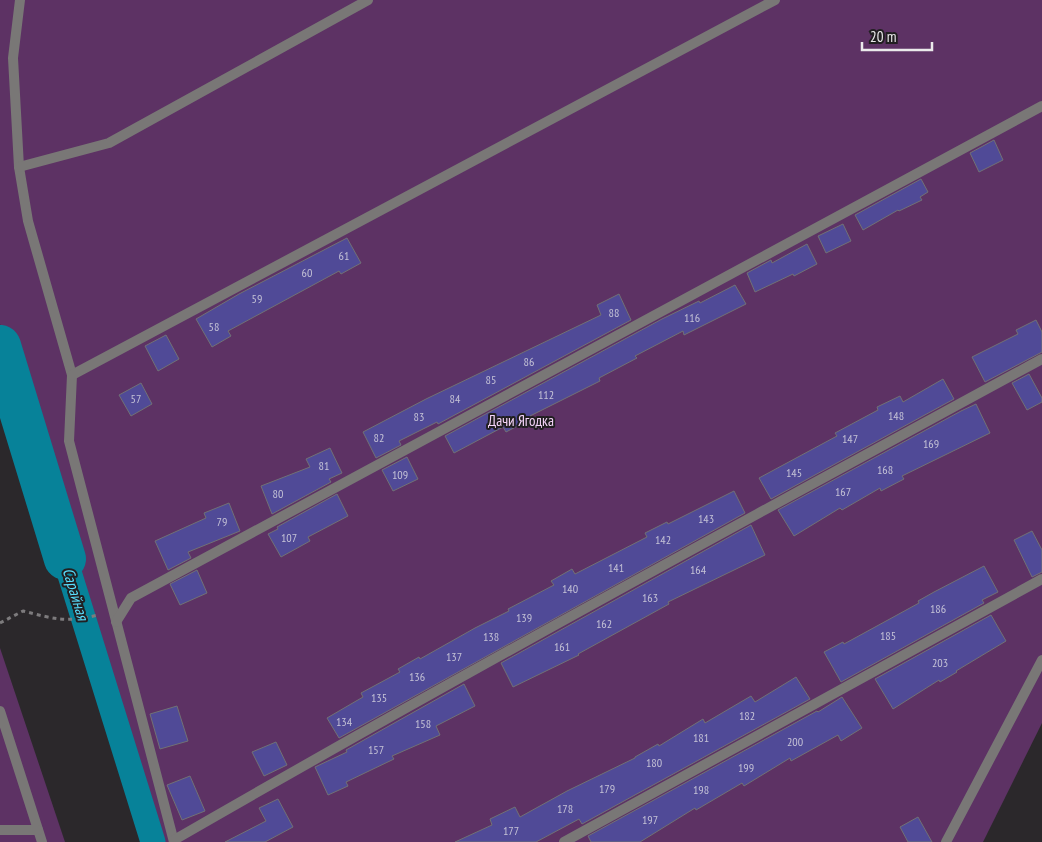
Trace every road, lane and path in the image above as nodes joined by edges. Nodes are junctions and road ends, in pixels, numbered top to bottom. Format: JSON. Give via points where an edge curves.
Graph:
{"nodes":[{"id":1,"x":20,"y":0,"type":"edge"},
{"id":2,"x":368,"y":0,"type":"edge"},
{"id":3,"x":775,"y":0,"type":"edge"},
{"id":4,"x":1042,"y":106,"type":"edge"},
{"id":5,"x":19,"y":167,"type":"junction"},
{"id":6,"x":1042,"y":359,"type":"edge"},
{"id":7,"x":72,"y":375,"type":"junction"},
{"id":8,"x":1042,"y":579,"type":"edge"},
{"id":9,"x":103,"y":614,"type":"dead end"},
{"id":10,"x":116,"y":622,"type":"junction"},
{"id":11,"x":0,"y":623,"type":"edge"},
{"id":12,"x":1042,"y":660,"type":"edge"},
{"id":13,"x":0,"y":711,"type":"edge"},
{"id":14,"x":0,"y":830,"type":"edge"},
{"id":15,"x":38,"y":830,"type":"junction"},
{"id":16,"x":174,"y":841,"type":"edge"},
{"id":17,"x":42,"y":842,"type":"edge"},
{"id":18,"x":564,"y":842,"type":"edge"},
{"id":19,"x":946,"y":842,"type":"edge"}],
"edges":[{"from":1,"to":5,"type":"lane","via":[[13,58]]},
{"from":2,"to":5,"type":"lane","via":[[109,143]]},
{"from":3,"to":7,"type":"lane"},
{"from":4,"to":10,"type":"lane","via":[[131,598]]},
{"from":5,"to":7,"type":"lane","via":[[28,221]]},
{"from":6,"to":16,"type":"lane","via":[[332,749]]},
{"from":7,"to":10,"type":"lane","via":[[69,441]]},
{"from":8,"to":18,"type":"lane"},
{"from":9,"to":11,"type":"path","via":[[77,620],[57,620],[23,611]]},
{"from":10,"to":16,"type":"lane"},
{"from":12,"to":19,"type":"lane"},
{"from":13,"to":15,"type":"lane"},
{"from":14,"to":15,"type":"lane"},
{"from":15,"to":17,"type":"lane"}]}
